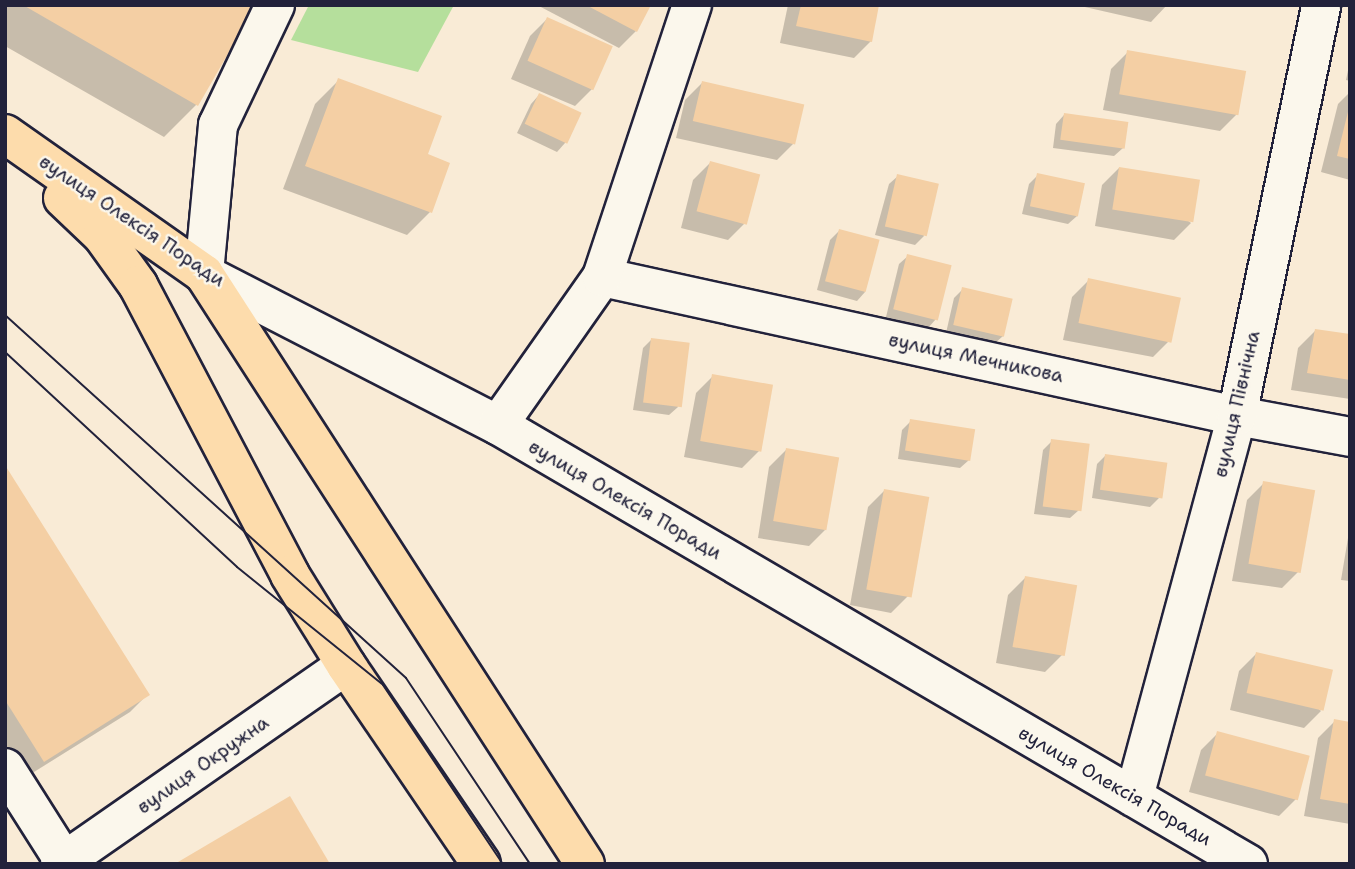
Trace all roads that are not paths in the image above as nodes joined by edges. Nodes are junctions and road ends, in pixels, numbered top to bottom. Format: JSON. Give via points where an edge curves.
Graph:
{"nodes":[{"id":1,"x":275,"y":5,"type":"edge"},
{"id":2,"x":692,"y":5,"type":"edge"},
{"id":3,"x":1321,"y":5,"type":"edge"},
{"id":4,"x":5,"y":134,"type":"edge"},
{"id":5,"x":5,"y":146,"type":"edge"},
{"id":6,"x":204,"y":274,"type":"junction"},
{"id":7,"x":602,"y":276,"type":"junction"},
{"id":8,"x":1237,"y":416,"type":"junction"},
{"id":9,"x":498,"y":425,"type":"junction"},
{"id":10,"x":1350,"y":437,"type":"edge"},
{"id":11,"x":346,"y":666,"type":"junction"},
{"id":12,"x":5,"y":768,"type":"edge"},
{"id":13,"x":1134,"y":797,"type":"junction"},
{"id":14,"x":62,"y":862,"type":"edge"},
{"id":15,"x":481,"y":864,"type":"edge"},
{"id":16,"x":585,"y":864,"type":"edge"},
{"id":17,"x":1248,"y":864,"type":"edge"}],
"edges":[{"from":1,"to":6,"type":"street","via":[[218,125]]},
{"from":2,"to":7,"type":"street"},
{"from":3,"to":8,"type":"street","name":"вулиця Північна"},
{"from":4,"to":6,"type":"main road","name":"вулиця Олексія Поради"},
{"from":5,"to":11,"type":"main road","via":[[102,236],[138,285],[290,575]]},
{"from":6,"to":9,"type":"street","name":"вулиця Олексія Поради"},
{"from":6,"to":16,"type":"main road"},
{"from":7,"to":8,"type":"street","name":"вулиця Мечникова"},
{"from":7,"to":9,"type":"street"},
{"from":8,"to":10,"type":"street","name":"вулиця Мечникова"},
{"from":8,"to":13,"type":"street","name":"вулиця Північна"},
{"from":9,"to":13,"type":"street","name":"вулиця Олексія Поради"},
{"from":11,"to":14,"type":"street","name":"вулиця Окружна"},
{"from":11,"to":15,"type":"main road"},
{"from":12,"to":14,"type":"street"},
{"from":13,"to":17,"type":"street","name":"вулиця Олексія Поради"}]}
